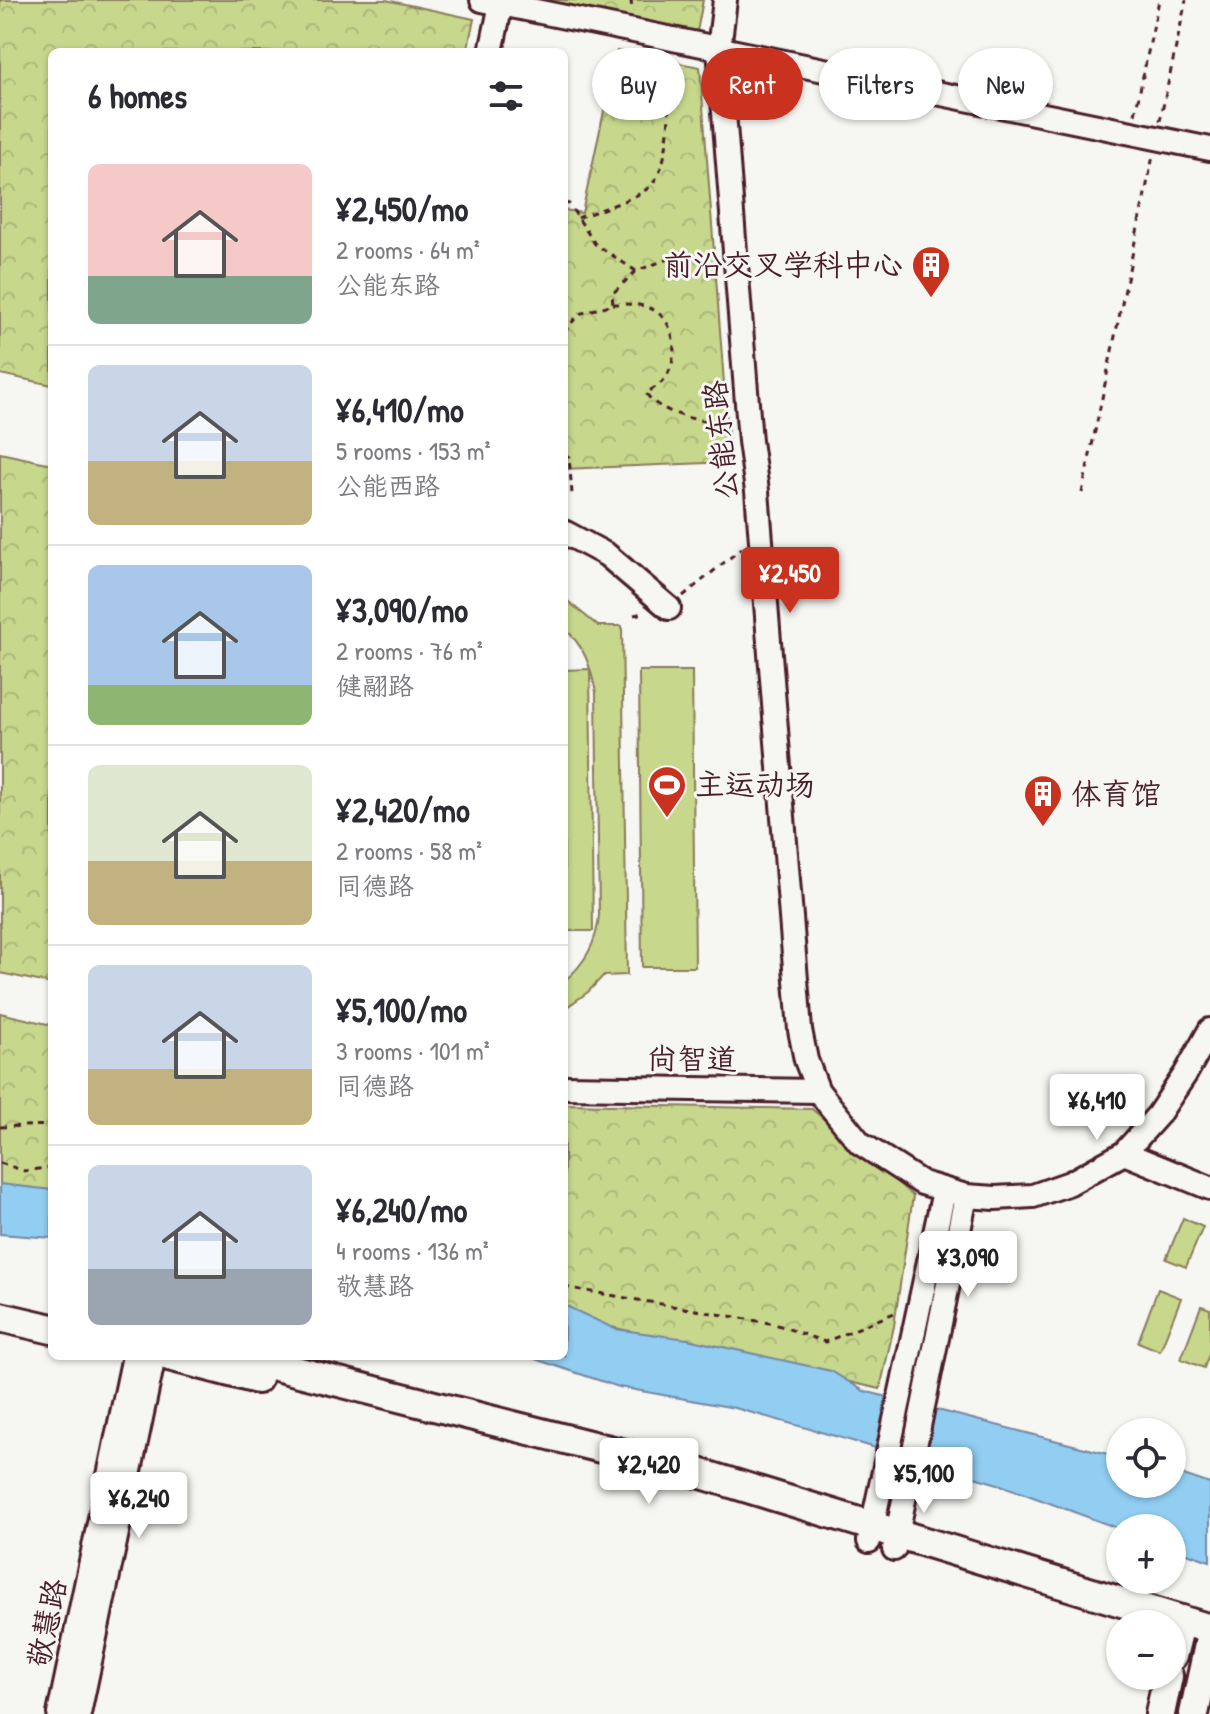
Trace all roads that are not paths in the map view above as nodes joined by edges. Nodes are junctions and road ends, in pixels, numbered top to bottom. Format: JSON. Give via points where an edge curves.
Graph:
{"nodes":[{"id":1,"x":725,"y":0,"type":"edge"},
{"id":2,"x":492,"y":2,"type":"edge"},
{"id":3,"x":491,"y":48,"type":"edge"},
{"id":4,"x":714,"y":48,"type":"edge"},
{"id":5,"x":719,"y":48,"type":"edge"},
{"id":6,"x":803,"y":66,"type":"edge"},
{"id":7,"x":725,"y":120,"type":"edge"},
{"id":8,"x":1210,"y":149,"type":"edge"},
{"id":9,"x":568,"y":534,"type":"edge"},
{"id":10,"x":669,"y":608,"type":"road end"},
{"id":11,"x":1210,"y":1030,"type":"edge"},
{"id":12,"x":568,"y":1087,"type":"edge"},
{"id":13,"x":818,"y":1091,"type":"junction"},
{"id":14,"x":1124,"y":1153,"type":"junction"},
{"id":15,"x":1210,"y":1188,"type":"edge"},
{"id":16,"x":955,"y":1194,"type":"junction"},
{"id":17,"x":0,"y":1300,"type":"edge"},
{"id":18,"x":48,"y":1310,"type":"edge"},
{"id":19,"x":0,"y":1317,"type":"edge"},
{"id":20,"x":48,"y":1328,"type":"edge"},
{"id":21,"x":133,"y":1360,"type":"edge"},
{"id":22,"x":153,"y":1360,"type":"edge"},
{"id":23,"x":185,"y":1360,"type":"edge"},
{"id":24,"x":252,"y":1360,"type":"edge"},
{"id":25,"x":883,"y":1537,"type":"junction"},
{"id":26,"x":1106,"y":1613,"type":"edge"},
{"id":27,"x":1106,"y":1613,"type":"edge"},
{"id":28,"x":1186,"y":1637,"type":"edge"},
{"id":29,"x":1210,"y":1640,"type":"edge"},
{"id":30,"x":1165,"y":1690,"type":"edge"},
{"id":31,"x":59,"y":1714,"type":"edge"},
{"id":32,"x":79,"y":1714,"type":"edge"},
{"id":33,"x":1160,"y":1714,"type":"edge"},
{"id":34,"x":1194,"y":1714,"type":"edge"}],
"edges":[{"from":1,"to":5,"type":"street","name":"公能东路"},
{"from":2,"to":3,"type":"street"},
{"from":2,"to":4,"type":"street"},
{"from":6,"to":8,"type":"street"},
{"from":7,"to":13,"type":"street","name":"公能东路","via":[[800,1030]]},
{"from":9,"to":10,"type":"street","via":[[607,555]]},
{"from":11,"to":14,"type":"street","via":[[1158,1115]]},
{"from":12,"to":13,"type":"street","name":"尚智道"},
{"from":13,"to":16,"type":"street","name":"公能东路","via":[[860,1143],[922,1183]]},
{"from":14,"to":15,"type":"street"},
{"from":14,"to":16,"type":"street","via":[[1070,1183],[1033,1196]]},
{"from":16,"to":25,"type":"street","via":[[926,1392],[908,1473]]},
{"from":16,"to":25,"type":"street","via":[[921,1302],[903,1385],[886,1466]]},
{"from":17,"to":18,"type":"main road"},
{"from":19,"to":20,"type":"main road"},
{"from":21,"to":31,"type":"street","name":"敬慧路"},
{"from":22,"to":32,"type":"street","name":"敬慧路"},
{"from":23,"to":25,"type":"main road"},
{"from":24,"to":25,"type":"main road","via":[[692,1471]]},
{"from":25,"to":26,"type":"main road"},
{"from":25,"to":27,"type":"main road"},
{"from":28,"to":29,"type":"main road"},
{"from":29,"to":34,"type":"main road"},
{"from":30,"to":33,"type":"main road"}]}
